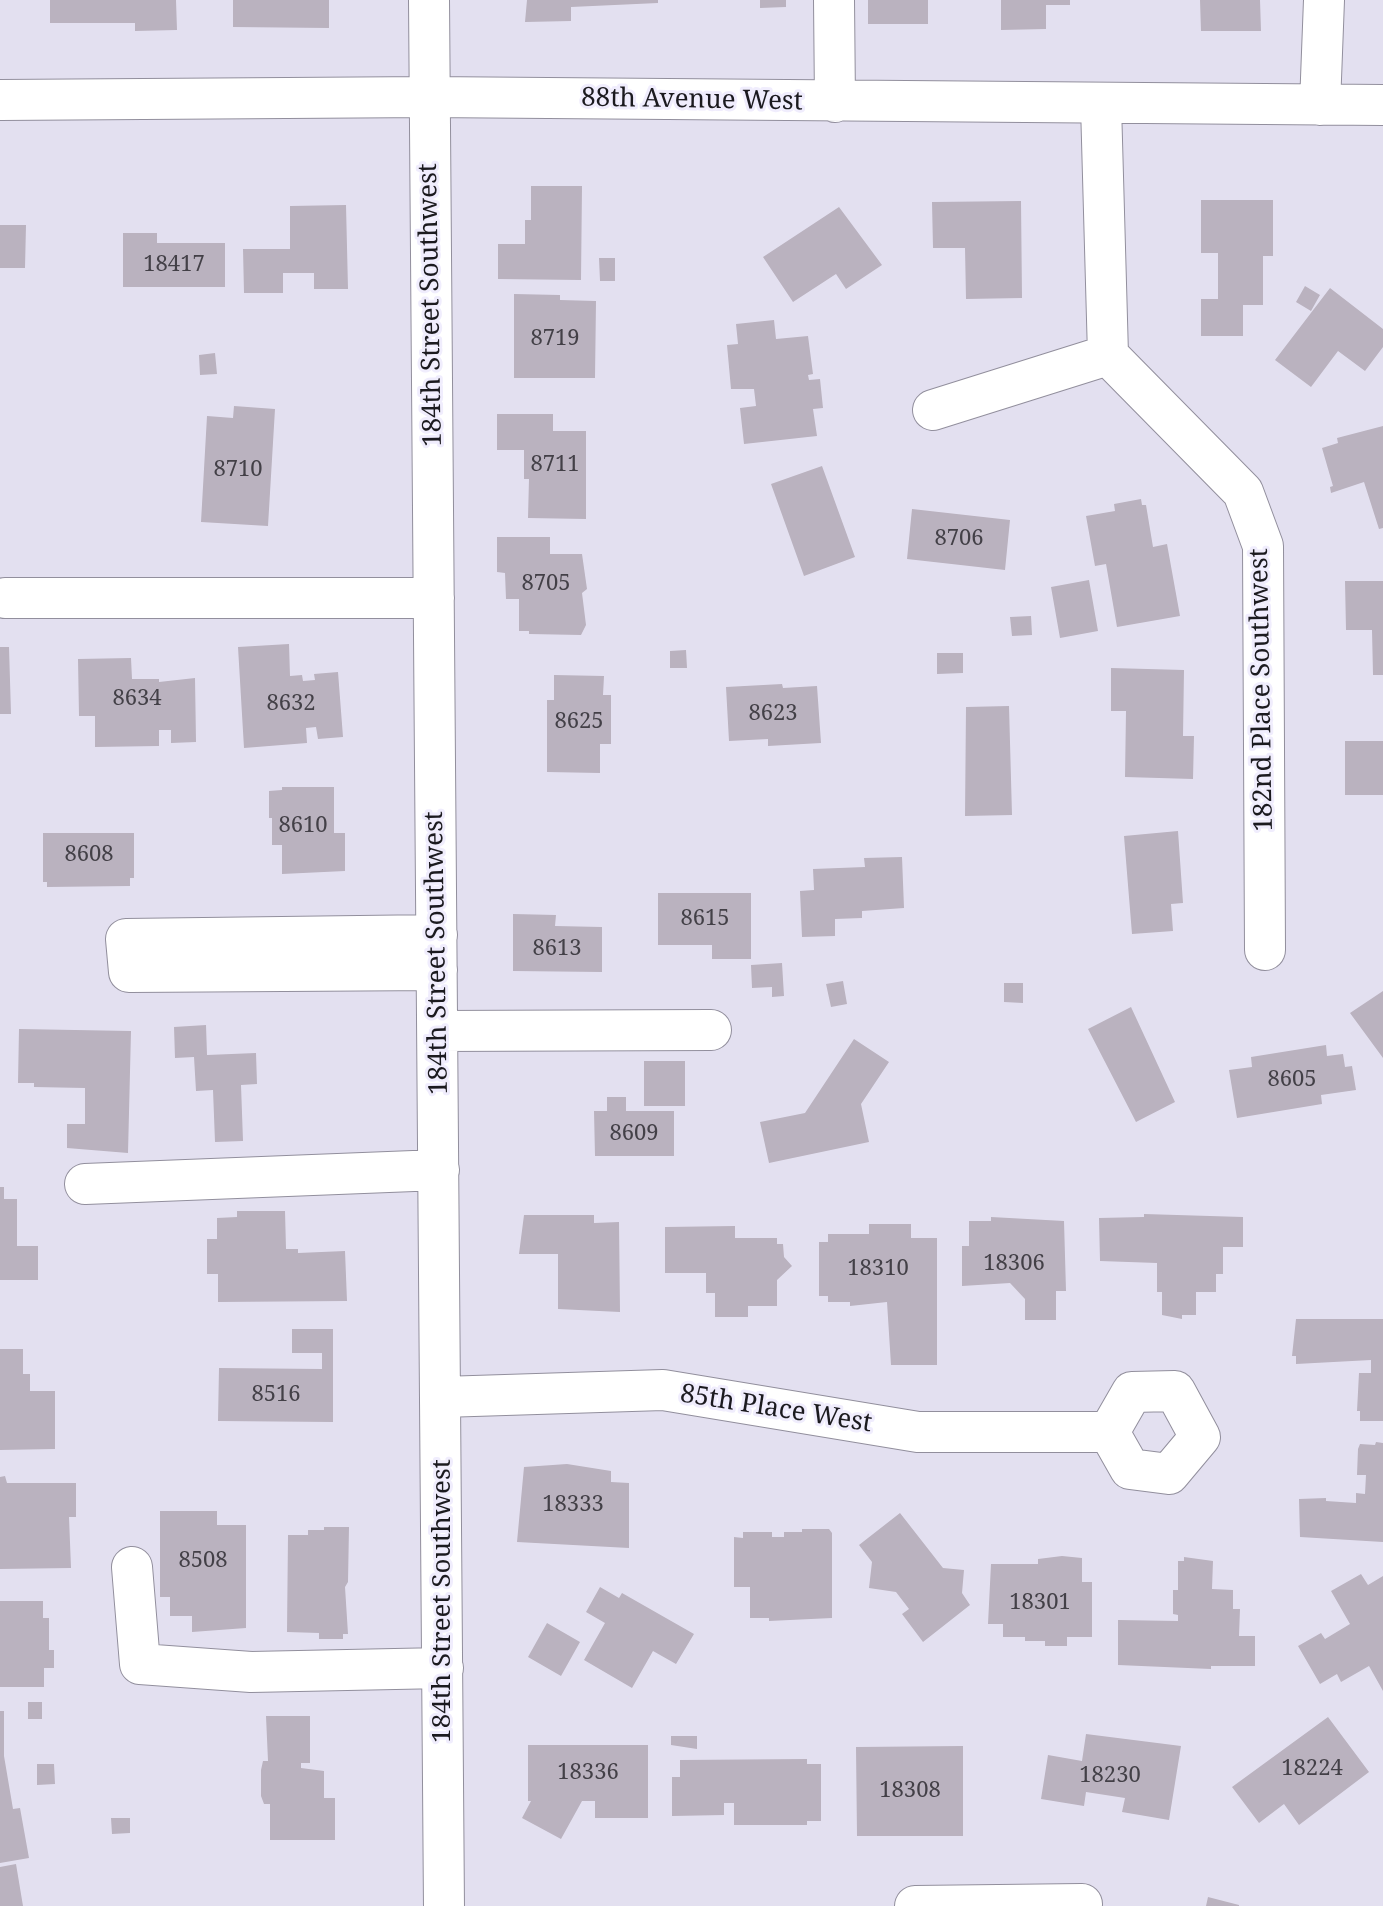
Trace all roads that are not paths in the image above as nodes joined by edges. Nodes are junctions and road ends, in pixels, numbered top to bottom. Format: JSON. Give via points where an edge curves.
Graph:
{"nodes":[{"id":1,"x":429,"y":0,"type":"edge"},
{"id":2,"x":834,"y":0,"type":"edge"},
{"id":3,"x":1324,"y":0,"type":"edge"},
{"id":4,"x":429,"y":97,"type":"junction"},
{"id":5,"x":0,"y":100,"type":"edge"},
{"id":6,"x":835,"y":102,"type":"junction"},
{"id":7,"x":1101,"y":105,"type":"junction"},
{"id":8,"x":1320,"y":105,"type":"junction"},
{"id":9,"x":1383,"y":105,"type":"edge"},
{"id":10,"x":1108,"y":355,"type":"junction"},
{"id":11,"x":933,"y":410,"type":"dead end"},
{"id":12,"x":5,"y":598,"type":"dead end"},
{"id":13,"x":434,"y":598,"type":"junction"},
{"id":14,"x":1265,"y":950,"type":"dead end"},
{"id":15,"x":437,"y":952,"type":"junction"},
{"id":16,"x":711,"y":1030,"type":"dead end"},
{"id":17,"x":438,"y":1031,"type":"junction"},
{"id":18,"x":439,"y":1170,"type":"junction"},
{"id":19,"x":85,"y":1184,"type":"dead end"},
{"id":20,"x":442,"y":1397,"type":"junction"},
{"id":21,"x":1109,"y":1432,"type":"dead end"},
{"id":22,"x":132,"y":1567,"type":"dead end"},
{"id":23,"x":443,"y":1668,"type":"junction"},
{"id":24,"x":1082,"y":1904,"type":"dead end"},
{"id":25,"x":444,"y":1906,"type":"edge"},
{"id":26,"x":915,"y":1906,"type":"edge"}],
"edges":[{"from":1,"to":4,"type":"street","name":"184th Street Southwest"},
{"from":2,"to":6,"type":"street"},
{"from":3,"to":8,"type":"street"},
{"from":4,"to":5,"type":"street","name":"88th Avenue West"},
{"from":4,"to":6,"type":"street","name":"88th Avenue West"},
{"from":4,"to":13,"type":"street","name":"184th Street Southwest"},
{"from":6,"to":7,"type":"street","name":"88th Avenue West"},
{"from":7,"to":8,"type":"street","name":"88th Avenue West"},
{"from":7,"to":10,"type":"street"},
{"from":8,"to":9,"type":"street","name":"88th Avenue West"},
{"from":10,"to":11,"type":"street"},
{"from":10,"to":14,"type":"street","name":"182nd Place Southwest","via":[[1243,492],[1263,546]]},
{"from":12,"to":13,"type":"street"},
{"from":13,"to":15,"type":"street","name":"184th Street Southwest"},
{"from":15,"to":15,"type":"street","via":[[129,972],[126,939]]},
{"from":15,"to":17,"type":"street","name":"184th Street Southwest"},
{"from":16,"to":17,"type":"street"},
{"from":17,"to":18,"type":"street","name":"184th Street Southwest"},
{"from":18,"to":19,"type":"street"},
{"from":18,"to":20,"type":"street","name":"184th Street Southwest"},
{"from":20,"to":21,"type":"street","name":"85th Place West","via":[[663,1390],[918,1432]]},
{"from":20,"to":23,"type":"street","name":"184th Street Southwest"},
{"from":22,"to":23,"type":"street","via":[[140,1664],[251,1672]]},
{"from":23,"to":25,"type":"street","name":"184th Street Southwest"},
{"from":24,"to":26,"type":"street"}]}
